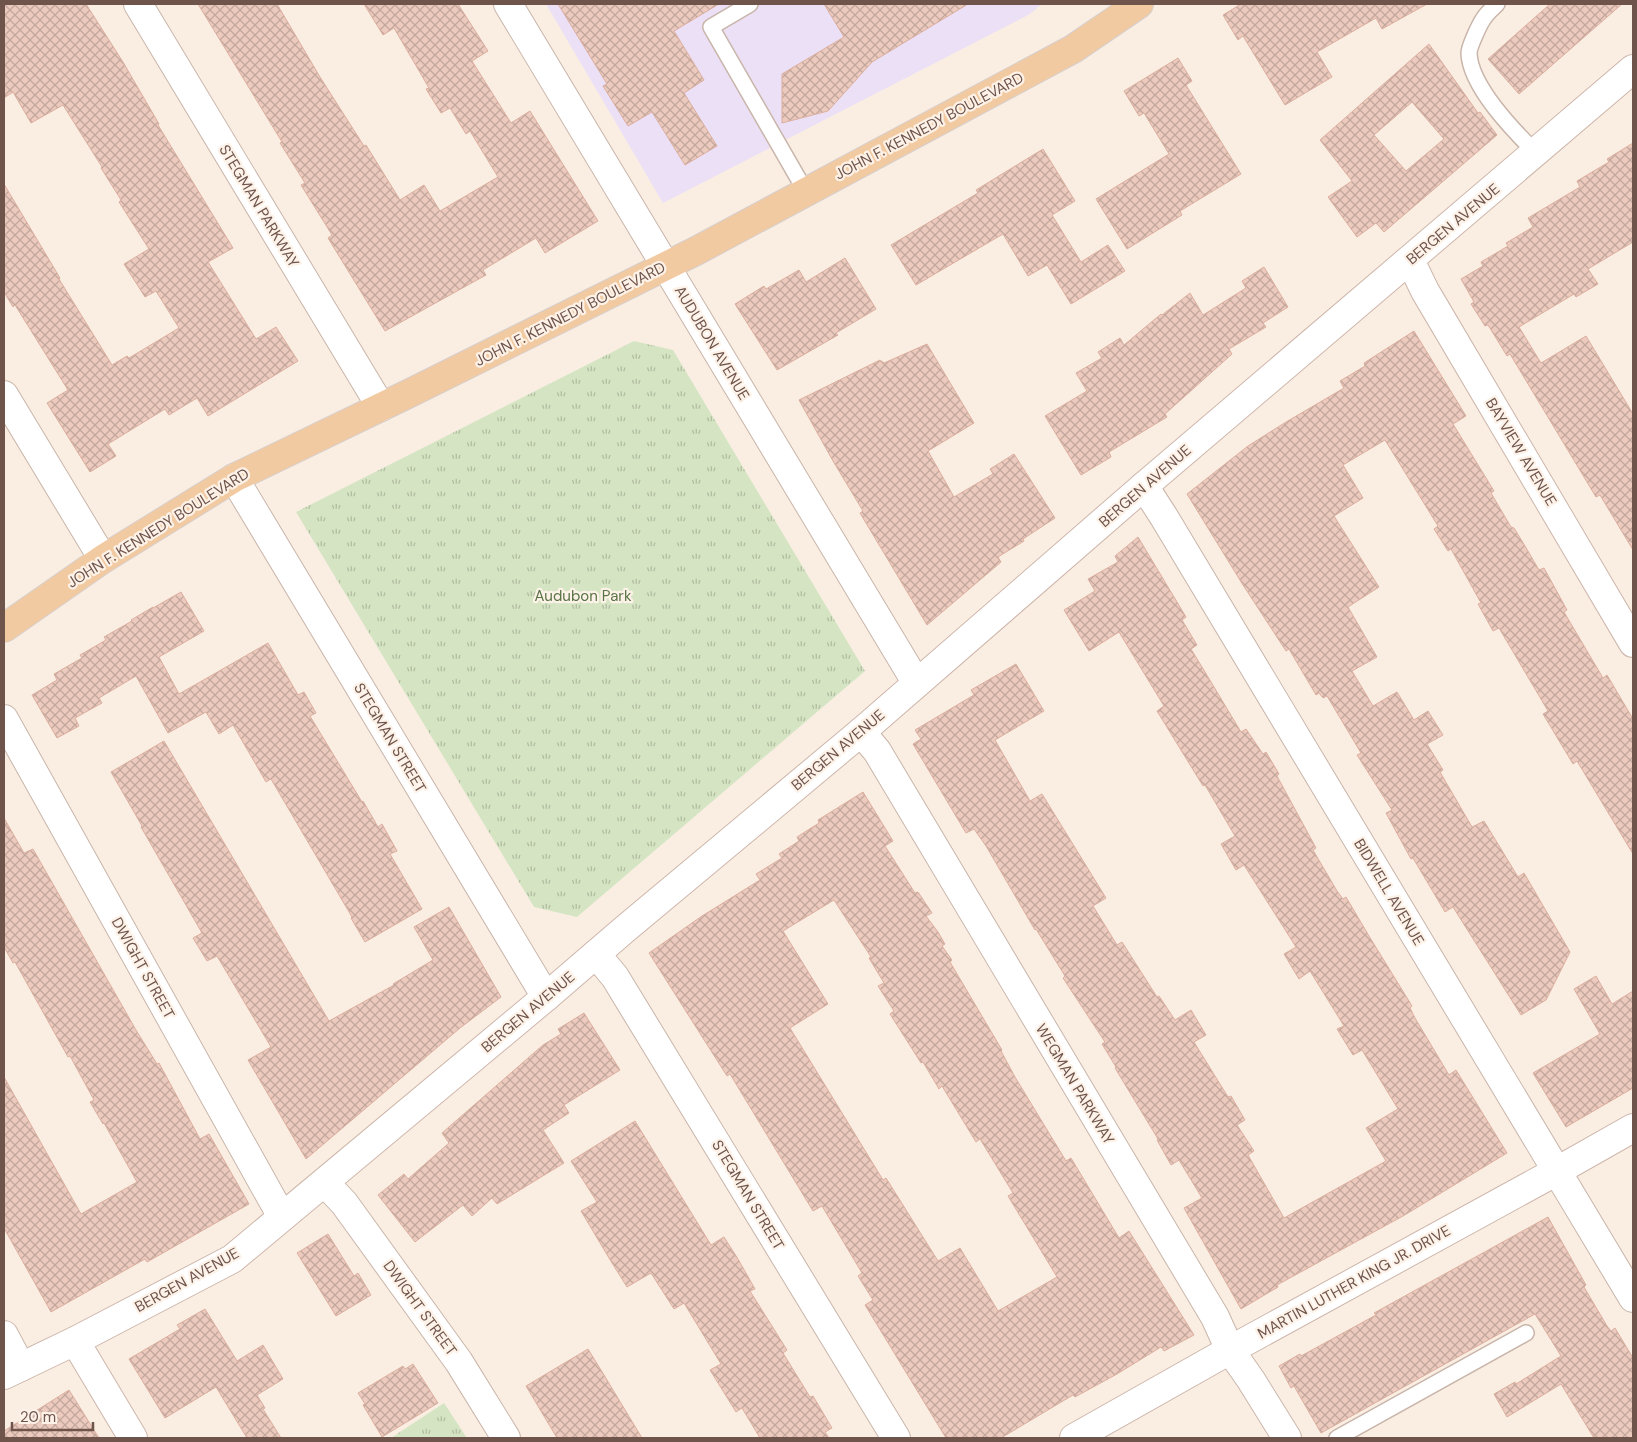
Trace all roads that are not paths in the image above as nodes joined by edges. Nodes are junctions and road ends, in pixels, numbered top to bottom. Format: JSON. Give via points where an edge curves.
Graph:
{"nodes":[{"id":1,"x":138,"y":4,"type":"edge"},
{"id":2,"x":508,"y":4,"type":"edge"},
{"id":3,"x":750,"y":4,"type":"edge"},
{"id":4,"x":1139,"y":4,"type":"edge"},
{"id":5,"x":1497,"y":4,"type":"edge"},
{"id":6,"x":1633,"y":69,"type":"edge"},
{"id":7,"x":1536,"y":153,"type":"junction"},
{"id":8,"x":806,"y":192,"type":"junction"},
{"id":9,"x":1410,"y":260,"type":"junction"},
{"id":10,"x":666,"y":266,"type":"junction"},
{"id":11,"x":4,"y":396,"type":"edge"},
{"id":12,"x":381,"y":407,"type":"junction"},
{"id":13,"x":234,"y":478,"type":"junction"},
{"id":14,"x":1144,"y":486,"type":"junction"},
{"id":15,"x":103,"y":559,"type":"junction"},
{"id":16,"x":4,"y":628,"type":"edge"},
{"id":17,"x":1633,"y":643,"type":"edge"},
{"id":18,"x":916,"y":682,"type":"junction"},
{"id":19,"x":4,"y":719,"type":"edge"},
{"id":20,"x":861,"y":732,"type":"junction"},
{"id":21,"x":596,"y":954,"type":"junction"},
{"id":22,"x":546,"y":998,"type":"junction"},
{"id":23,"x":1633,"y":1128,"type":"edge"},
{"id":24,"x":1557,"y":1171,"type":"junction"},
{"id":25,"x":325,"y":1182,"type":"junction"},
{"id":26,"x":282,"y":1217,"type":"junction"},
{"id":27,"x":1633,"y":1298,"type":"edge"},
{"id":28,"x":1526,"y":1333,"type":"dead end"},
{"id":29,"x":4,"y":1335,"type":"edge"},
{"id":30,"x":75,"y":1341,"type":"junction"},
{"id":31,"x":1230,"y":1350,"type":"junction"},
{"id":32,"x":12,"y":1371,"type":"edge"},
{"id":33,"x":134,"y":1438,"type":"edge"},
{"id":34,"x":506,"y":1438,"type":"edge"},
{"id":35,"x":896,"y":1438,"type":"edge"},
{"id":36,"x":1074,"y":1438,"type":"edge"},
{"id":37,"x":1287,"y":1438,"type":"edge"},
{"id":38,"x":1337,"y":1438,"type":"edge"}],
"edges":[{"from":1,"to":12,"type":"street","name":"STEGMAN PARKWAY"},
{"from":2,"to":10,"type":"street","name":"AUDUBON AVENUE"},
{"from":3,"to":8,"type":"lane","via":[[711,27]]},
{"from":4,"to":8,"type":"main road","name":"JOHN F. KENNEDY BOULEVARD","via":[[1073,49]]},
{"from":5,"to":7,"type":"lane","via":[[1484,18],[1469,51],[1473,74],[1494,106]]},
{"from":6,"to":7,"type":"street","name":"BERGEN AVENUE"},
{"from":7,"to":9,"type":"street","name":"BERGEN AVENUE"},
{"from":8,"to":10,"type":"main road","name":"JOHN F. KENNEDY BOULEVARD"},
{"from":9,"to":14,"type":"street","name":"BERGEN AVENUE"},
{"from":9,"to":17,"type":"street","name":"BAYVIEW AVENUE"},
{"from":10,"to":12,"type":"main road","name":"JOHN F. KENNEDY BOULEVARD"},
{"from":10,"to":18,"type":"street","name":"AUDUBON AVENUE"},
{"from":11,"to":15,"type":"street"},
{"from":12,"to":13,"type":"main road","name":"JOHN F. KENNEDY BOULEVARD"},
{"from":13,"to":15,"type":"main road","name":"JOHN F. KENNEDY BOULEVARD"},
{"from":13,"to":22,"type":"street","name":"STEGMAN STREET"},
{"from":14,"to":18,"type":"street","name":"BERGEN AVENUE"},
{"from":14,"to":24,"type":"street","name":"BIDWELL AVENUE"},
{"from":15,"to":16,"type":"main road","name":"JOHN F. KENNEDY BOULEVARD"},
{"from":18,"to":20,"type":"street","name":"BERGEN AVENUE"},
{"from":19,"to":26,"type":"street","name":"DWIGHT STREET"},
{"from":20,"to":21,"type":"street","name":"BERGEN AVENUE"},
{"from":20,"to":31,"type":"street","name":"WEGMAN PARKWAY","via":[[882,760],[1215,1317]]},
{"from":21,"to":22,"type":"street","name":"BERGEN AVENUE"},
{"from":21,"to":35,"type":"street","name":"STEGMAN STREET","via":[[616,978]]},
{"from":22,"to":25,"type":"street","name":"BERGEN AVENUE"},
{"from":23,"to":24,"type":"street","name":"MARTIN LUTHER KING JR. DRIVE"},
{"from":24,"to":27,"type":"street","name":"BIDWELL AVENUE"},
{"from":24,"to":31,"type":"street","name":"MARTIN LUTHER KING JR. DRIVE"},
{"from":25,"to":26,"type":"street","name":"BERGEN AVENUE"},
{"from":25,"to":34,"type":"street","name":"DWIGHT STREET","via":[[344,1203],[459,1362]]},
{"from":26,"to":30,"type":"street","name":"BERGEN AVENUE","via":[[232,1259]]},
{"from":28,"to":38,"type":"lane"},
{"from":29,"to":32,"type":"street"},
{"from":30,"to":32,"type":"street","name":"BERGEN AVENUE"},
{"from":30,"to":33,"type":"street"},
{"from":31,"to":36,"type":"street","name":"MARTIN LUTHER KING JR. DRIVE"},
{"from":31,"to":37,"type":"street","name":"WEGMAN PARKWAY"}]}
